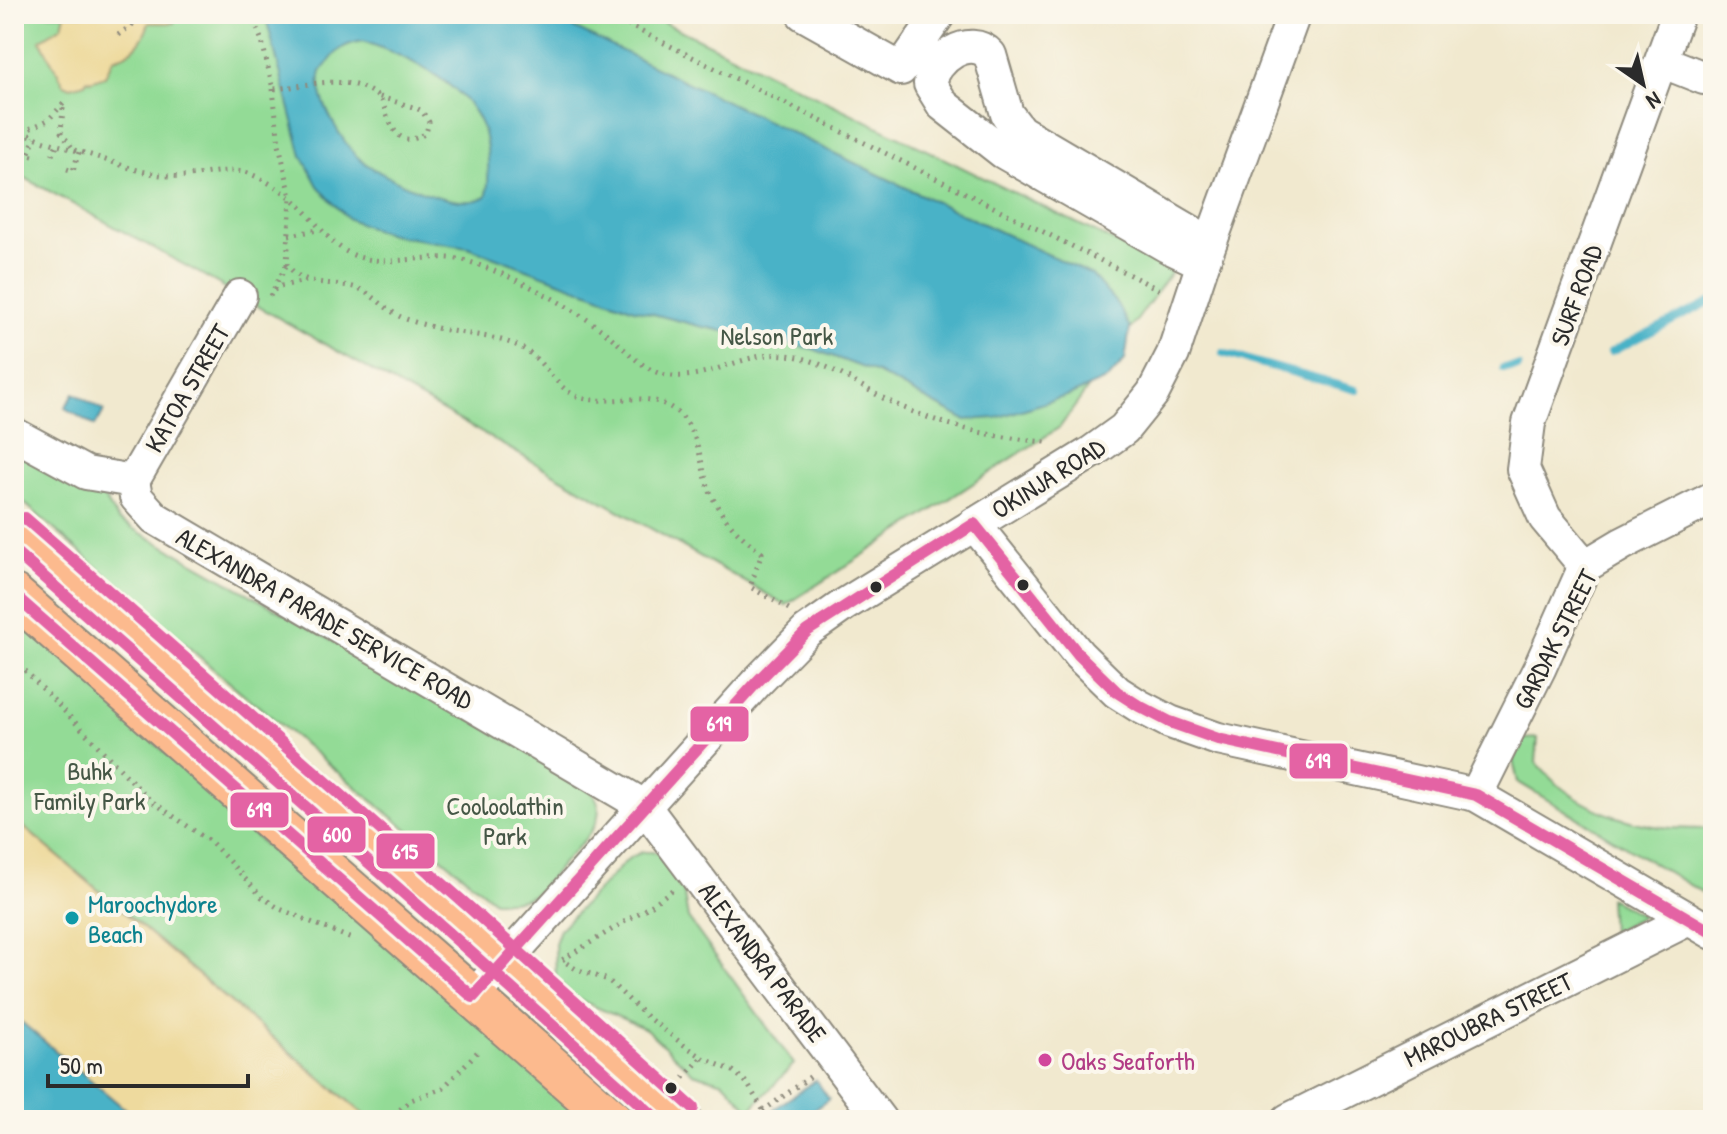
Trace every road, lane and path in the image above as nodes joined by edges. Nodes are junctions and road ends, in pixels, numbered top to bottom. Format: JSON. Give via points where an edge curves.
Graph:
{"nodes":[{"id":1,"x":131,"y":14,"type":"edge"},
{"id":2,"x":251,"y":14,"type":"edge"},
{"id":3,"x":606,"y":14,"type":"edge"},
{"id":4,"x":803,"y":14,"type":"edge"},
{"id":5,"x":1294,"y":14,"type":"edge"},
{"id":6,"x":1678,"y":14,"type":"edge"},
{"id":7,"x":934,"y":20,"type":"edge"},
{"id":8,"x":118,"y":35,"type":"dead end"},
{"id":9,"x":1661,"y":61,"type":"junction"},
{"id":10,"x":936,"y":68,"type":"junction"},
{"id":11,"x":901,"y":69,"type":"junction"},
{"id":12,"x":1713,"y":77,"type":"edge"},
{"id":13,"x":275,"y":89,"type":"junction"},
{"id":14,"x":377,"y":96,"type":"junction"},
{"id":15,"x":14,"y":129,"type":"edge"},
{"id":16,"x":22,"y":132,"type":"junction"},
{"id":17,"x":35,"y":137,"type":"junction"},
{"id":18,"x":57,"y":144,"type":"junction"},
{"id":19,"x":77,"y":151,"type":"junction"},
{"id":20,"x":52,"y":155,"type":"dead end"},
{"id":21,"x":33,"y":156,"type":"dead end"},
{"id":22,"x":67,"y":169,"type":"dead end"},
{"id":23,"x":291,"y":197,"type":"junction"},
{"id":24,"x":319,"y":230,"type":"junction"},
{"id":25,"x":289,"y":235,"type":"junction"},
{"id":26,"x":1206,"y":253,"type":"junction"},
{"id":27,"x":307,"y":281,"type":"junction"},
{"id":28,"x":1162,"y":291,"type":"dead end"},
{"id":29,"x":272,"y":292,"type":"dead end"},
{"id":30,"x":240,"y":296,"type":"dead end"},
{"id":31,"x":14,"y":434,"type":"edge"},
{"id":32,"x":1046,"y":442,"type":"dead end"},
{"id":33,"x":133,"y":481,"type":"junction"},
{"id":34,"x":1713,"y":498,"type":"edge"},
{"id":35,"x":974,"y":524,"type":"junction"},
{"id":36,"x":14,"y":530,"type":"edge"},
{"id":37,"x":1585,"y":566,"type":"junction"},
{"id":38,"x":14,"y":595,"type":"edge"},
{"id":39,"x":789,"y":609,"type":"dead end"},
{"id":40,"x":14,"y":659,"type":"edge"},
{"id":41,"x":1476,"y":795,"type":"junction"},
{"id":42,"x":644,"y":806,"type":"junction"},
{"id":43,"x":682,"y":881,"type":"dead end"},
{"id":44,"x":1701,"y":926,"type":"edge"},
{"id":45,"x":363,"y":944,"type":"dead end"},
{"id":46,"x":506,"y":962,"type":"junction"},
{"id":47,"x":473,"y":997,"type":"junction"},
{"id":48,"x":469,"y":1040,"type":"dead end"},
{"id":49,"x":480,"y":1049,"type":"junction"},
{"id":50,"x":702,"y":1057,"type":"junction"},
{"id":51,"x":491,"y":1060,"type":"dead end"},
{"id":52,"x":815,"y":1073,"type":"dead end"},
{"id":53,"x":682,"y":1080,"type":"dead end"},
{"id":54,"x":763,"y":1111,"type":"junction"},
{"id":55,"x":392,"y":1119,"type":"edge"},
{"id":56,"x":613,"y":1120,"type":"edge"},
{"id":57,"x":682,"y":1120,"type":"edge"},
{"id":58,"x":769,"y":1120,"type":"edge"},
{"id":59,"x":880,"y":1120,"type":"edge"},
{"id":60,"x":1288,"y":1120,"type":"edge"}],
"edges":[{"from":1,"to":8,"type":"path","via":[[132,25]]},
{"from":2,"to":13,"type":"path"},
{"from":3,"to":28,"type":"path"},
{"from":4,"to":11,"type":"street"},
{"from":5,"to":26,"type":"street","name":"OKINJA ROAD"},
{"from":6,"to":9,"type":"street","name":"SURF ROAD"},
{"from":7,"to":10,"type":"street"},
{"from":7,"to":11,"type":"street"},
{"from":9,"to":12,"type":"street"},
{"from":9,"to":37,"type":"street","name":"SURF ROAD","via":[[1529,423],[1523,469],[1545,518]]},
{"from":10,"to":11,"type":"street"},
{"from":10,"to":26,"type":"street","via":[[930,84],[943,105],[1003,152],[1167,246]]},
{"from":10,"to":26,"type":"street","via":[[969,46],[985,49],[1007,114],[1020,131]]},
{"from":13,"to":14,"type":"path","via":[[322,81],[354,85]]},
{"from":13,"to":23,"type":"path"},
{"from":14,"to":14,"type":"path","via":[[422,111],[429,122],[426,133],[415,138],[396,134]]},
{"from":15,"to":16,"type":"path"},
{"from":16,"to":17,"type":"path"},
{"from":16,"to":19,"type":"path","via":[[48,120],[64,103],[60,126]]},
{"from":17,"to":18,"type":"path"},
{"from":17,"to":21,"type":"path","via":[[28,155]]},
{"from":18,"to":19,"type":"path"},
{"from":18,"to":20,"type":"path"},
{"from":19,"to":22,"type":"path","via":[[73,171]]},
{"from":19,"to":23,"type":"path","via":[[166,176],[237,171]]},
{"from":23,"to":24,"type":"path"},
{"from":23,"to":25,"type":"path"},
{"from":24,"to":25,"type":"path"},
{"from":24,"to":32,"type":"path","via":[[366,259],[444,257],[510,277],[587,319],[659,373],[694,375],[762,354],[806,358],[895,404],[958,428]]},
{"from":25,"to":27,"type":"path","via":[[287,264]]},
{"from":26,"to":35,"type":"street","name":"OKINJA ROAD","via":[[1173,354],[1153,393],[1124,429]]},
{"from":27,"to":29,"type":"path"},
{"from":27,"to":39,"type":"path","via":[[362,290],[399,316],[523,349],[559,385],[586,399],[647,399],[670,407],[695,437],[719,511],[762,553],[750,587]]},
{"from":30,"to":33,"type":"street","name":"KATOA STREET"},
{"from":31,"to":33,"type":"street","via":[[86,473]]},
{"from":33,"to":42,"type":"street","name":"ALEXANDRA PARADE SERVICE ROAD","via":[[136,497],[155,518]]},
{"from":34,"to":37,"type":"street","name":"GARDAK STREET"},
{"from":35,"to":41,"type":"street","via":[[1079,655],[1139,706],[1218,739]]},
{"from":35,"to":42,"type":"street","name":"OKINJA ROAD","via":[[807,631]]},
{"from":36,"to":46,"type":"main road"},
{"from":37,"to":41,"type":"street","name":"GARDAK STREET"},
{"from":38,"to":47,"type":"main road"},
{"from":40,"to":45,"type":"path","via":[[150,800],[212,843],[262,897]]},
{"from":41,"to":44,"type":"street"},
{"from":42,"to":46,"type":"street","name":"OKINJA ROAD"},
{"from":42,"to":59,"type":"street","name":"ALEXANDRA PARADE"},
{"from":43,"to":50,"type":"path","via":[[562,960],[608,980]]},
{"from":44,"to":60,"type":"street","name":"MAROUBRA STREET"},
{"from":46,"to":47,"type":"street","name":"OKINJA ROAD"},
{"from":46,"to":57,"type":"main road"},
{"from":47,"to":56,"type":"main road"},
{"from":48,"to":49,"type":"path"},
{"from":49,"to":51,"type":"path"},
{"from":49,"to":55,"type":"path","via":[[443,1088],[411,1100]]},
{"from":50,"to":53,"type":"path"},
{"from":50,"to":54,"type":"path","via":[[747,1083]]},
{"from":52,"to":54,"type":"path"},
{"from":54,"to":58,"type":"path"}]}
